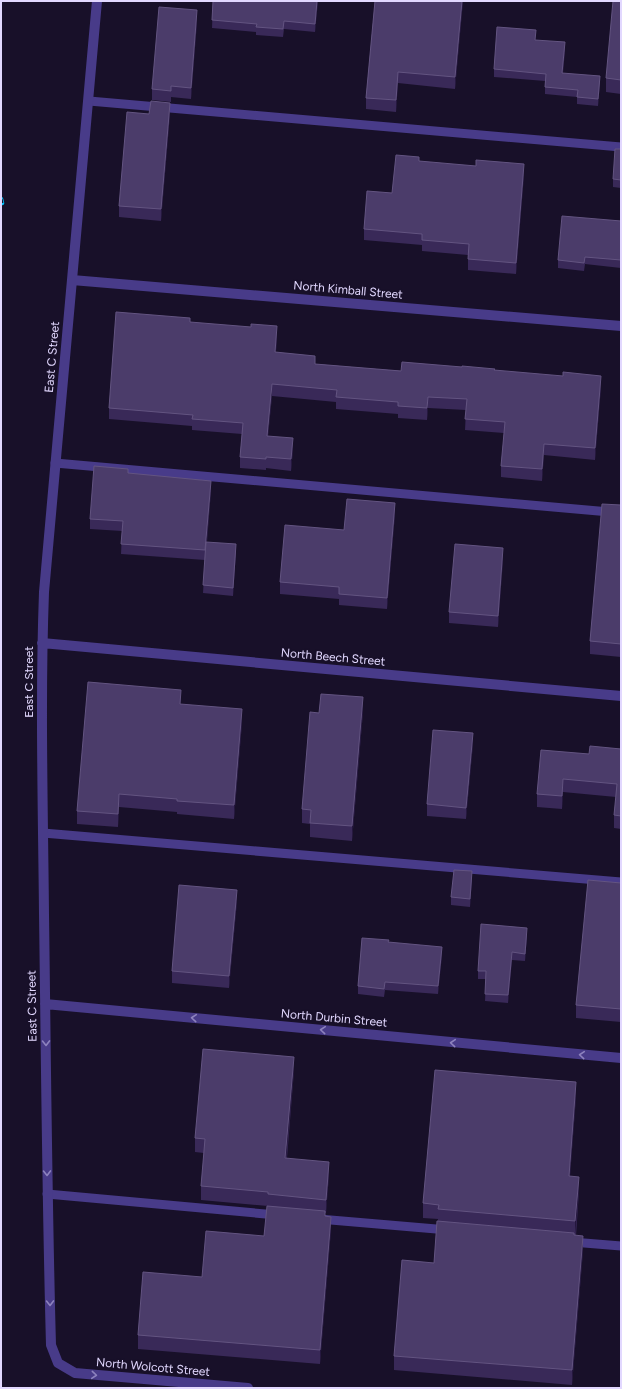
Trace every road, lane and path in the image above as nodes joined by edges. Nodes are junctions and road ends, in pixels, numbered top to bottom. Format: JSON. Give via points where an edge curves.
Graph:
{"nodes":[{"id":1,"x":97,"y":1,"type":"edge"},
{"id":2,"x":89,"y":101,"type":"junction"},
{"id":3,"x":621,"y":147,"type":"edge"},
{"id":4,"x":72,"y":280,"type":"junction"},
{"id":5,"x":621,"y":326,"type":"edge"},
{"id":6,"x":55,"y":463,"type":"junction"},
{"id":7,"x":621,"y":513,"type":"edge"},
{"id":8,"x":42,"y":643,"type":"junction"},
{"id":9,"x":621,"y":696,"type":"edge"},
{"id":10,"x":43,"y":833,"type":"junction"},
{"id":11,"x":621,"y":882,"type":"edge"},
{"id":12,"x":45,"y":1004,"type":"junction"},
{"id":13,"x":621,"y":1058,"type":"edge"},
{"id":14,"x":47,"y":1194,"type":"junction"},
{"id":15,"x":283,"y":1215,"type":"edge"},
{"id":16,"x":306,"y":1218,"type":"edge"},
{"id":17,"x":456,"y":1231,"type":"edge"},
{"id":18,"x":566,"y":1241,"type":"edge"},
{"id":19,"x":621,"y":1246,"type":"edge"},
{"id":20,"x":58,"y":1363,"type":"joint"},
{"id":21,"x":208,"y":1386,"type":"edge"},
{"id":22,"x":248,"y":1388,"type":"edge"}],
"edges":[{"from":1,"to":2,"type":"street","name":"East C Street"},
{"from":2,"to":3,"type":"lane"},
{"from":2,"to":4,"type":"street","name":"East C Street"},
{"from":4,"to":5,"type":"street","name":"North Kimball Street"},
{"from":4,"to":6,"type":"street","name":"East C Street"},
{"from":6,"to":7,"type":"lane"},
{"from":6,"to":8,"type":"street","name":"East C Street"},
{"from":8,"to":9,"type":"street","name":"North Beech Street"},
{"from":8,"to":10,"type":"street","name":"East C Street"},
{"from":10,"to":11,"type":"lane"},
{"from":10,"to":12,"type":"street","name":"East C Street"},
{"from":13,"to":12,"type":"street","name":"North Durbin Street","one_way":true},
{"from":12,"to":14,"type":"street","name":"East C Street","one_way":true},
{"from":14,"to":15,"type":"lane"},
{"from":14,"to":20,"type":"street","name":"East C Street","one_way":true,"via":[[51,1345]]},
{"from":16,"to":17,"type":"lane"},
{"from":18,"to":19,"type":"lane"},
{"from":20,"to":21,"type":"street","name":"North Wolcott Street","one_way":true,"via":[[75,1373]]},
{"from":21,"to":22,"type":"street","name":"North Wolcott Street"}]}
